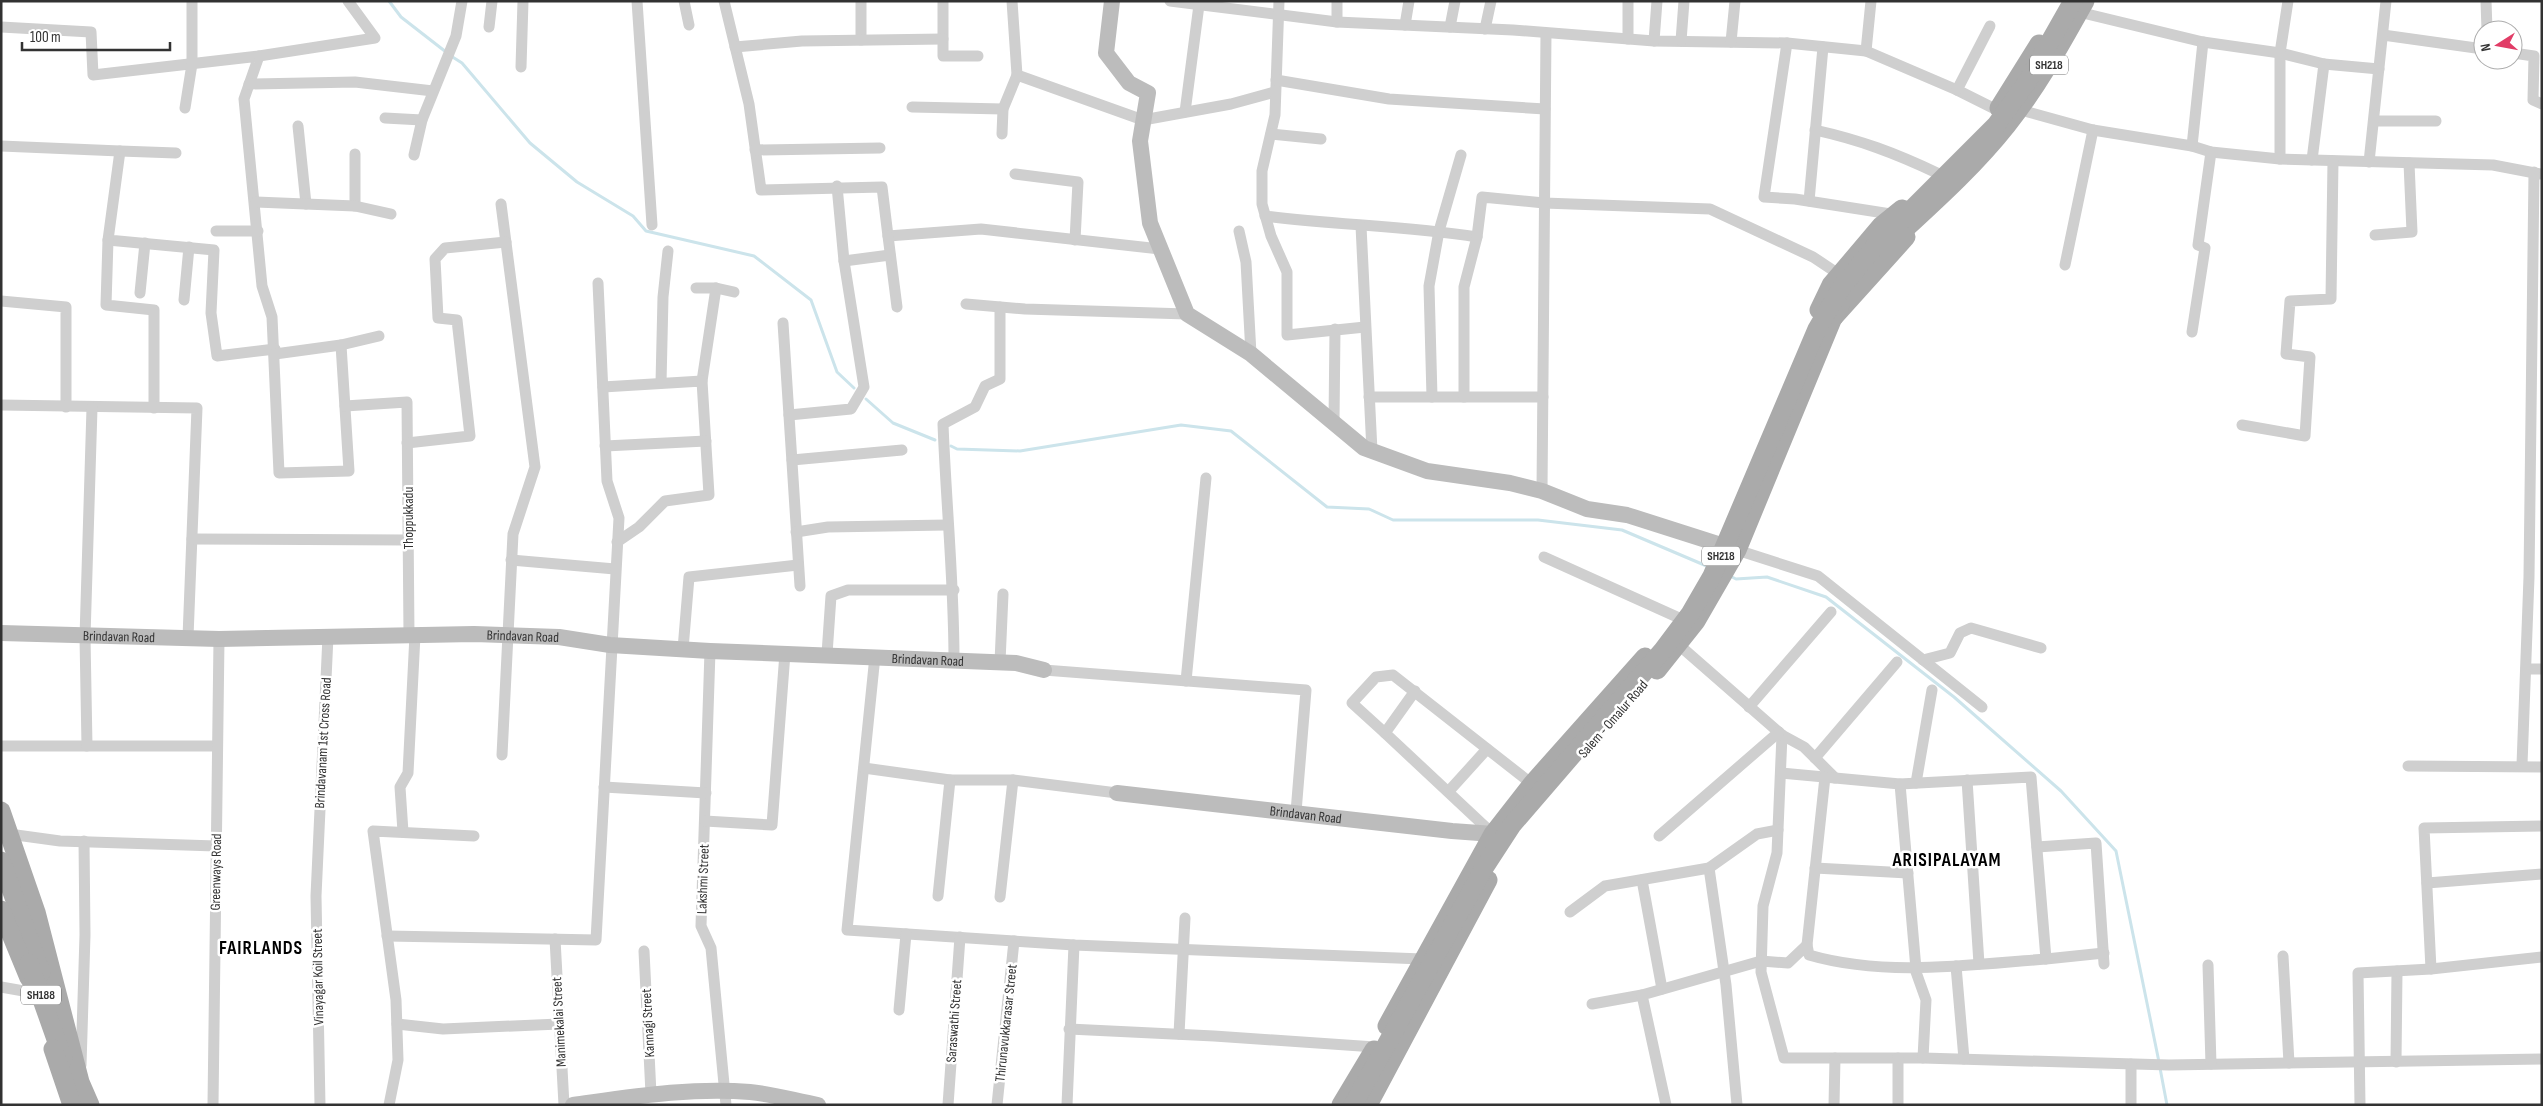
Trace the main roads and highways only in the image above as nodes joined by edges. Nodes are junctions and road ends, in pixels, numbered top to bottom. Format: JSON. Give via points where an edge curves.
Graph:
{"nodes":[{"id":1,"x":2063,"y":1,"type":"edge"},
{"id":2,"x":2073,"y":1,"type":"edge"},
{"id":3,"x":2088,"y":6,"type":"edge"},
{"id":4,"x":1832,"y":320,"type":"junction"},
{"id":5,"x":1,"y":811,"type":"edge"},
{"id":6,"x":1500,"y":839,"type":"junction"},
{"id":7,"x":1,"y":861,"type":"edge"},
{"id":8,"x":1,"y":886,"type":"edge"},
{"id":9,"x":1,"y":910,"type":"edge"},
{"id":10,"x":80,"y":1082,"type":"junction"},
{"id":11,"x":72,"y":1105,"type":"edge"},
{"id":12,"x":80,"y":1105,"type":"edge"},
{"id":13,"x":90,"y":1105,"type":"edge"},
{"id":14,"x":1341,"y":1105,"type":"edge"},
{"id":15,"x":1354,"y":1105,"type":"edge"},
{"id":16,"x":1368,"y":1105,"type":"edge"}],
"edges":[{"from":1,"to":6,"type":"main road","via":[[1997,110],[1897,214],[1881,226],[1832,285],[1696,589],[1660,640],[1532,784]]},
{"from":2,"to":15,"type":"main road","number":"SH218","bridge":true,"via":[[2027,82],[1996,125],[1875,246],[1840,288],[1817,329],[1712,576],[1690,614],[1663,650],[1512,825],[1484,868]]},
{"from":3,"to":4,"type":"main road","number":"SH218","via":[[2007,126],[1956,181],[1880,253],[1851,286]]},
{"from":3,"to":4,"type":"main road","via":[[2048,84],[2028,112],[1988,158],[1897,246]]},
{"from":4,"to":6,"type":"main road","name":"Salem - Omalur Road","number":"SH218","via":[[1737,550],[1679,645],[1552,789]]},
{"from":5,"to":10,"type":"main road","via":[[36,912]]},
{"from":6,"to":14,"type":"main road","via":[[1422,959]]},
{"from":6,"to":16,"type":"main road","name":"Salem - Omalur Road","number":"SH218"},
{"from":7,"to":10,"type":"main road"},
{"from":8,"to":12,"type":"main road","number":"SH188"},
{"from":9,"to":11,"type":"main road","via":[[35,993]]},
{"from":10,"to":13,"type":"main road"}]}
